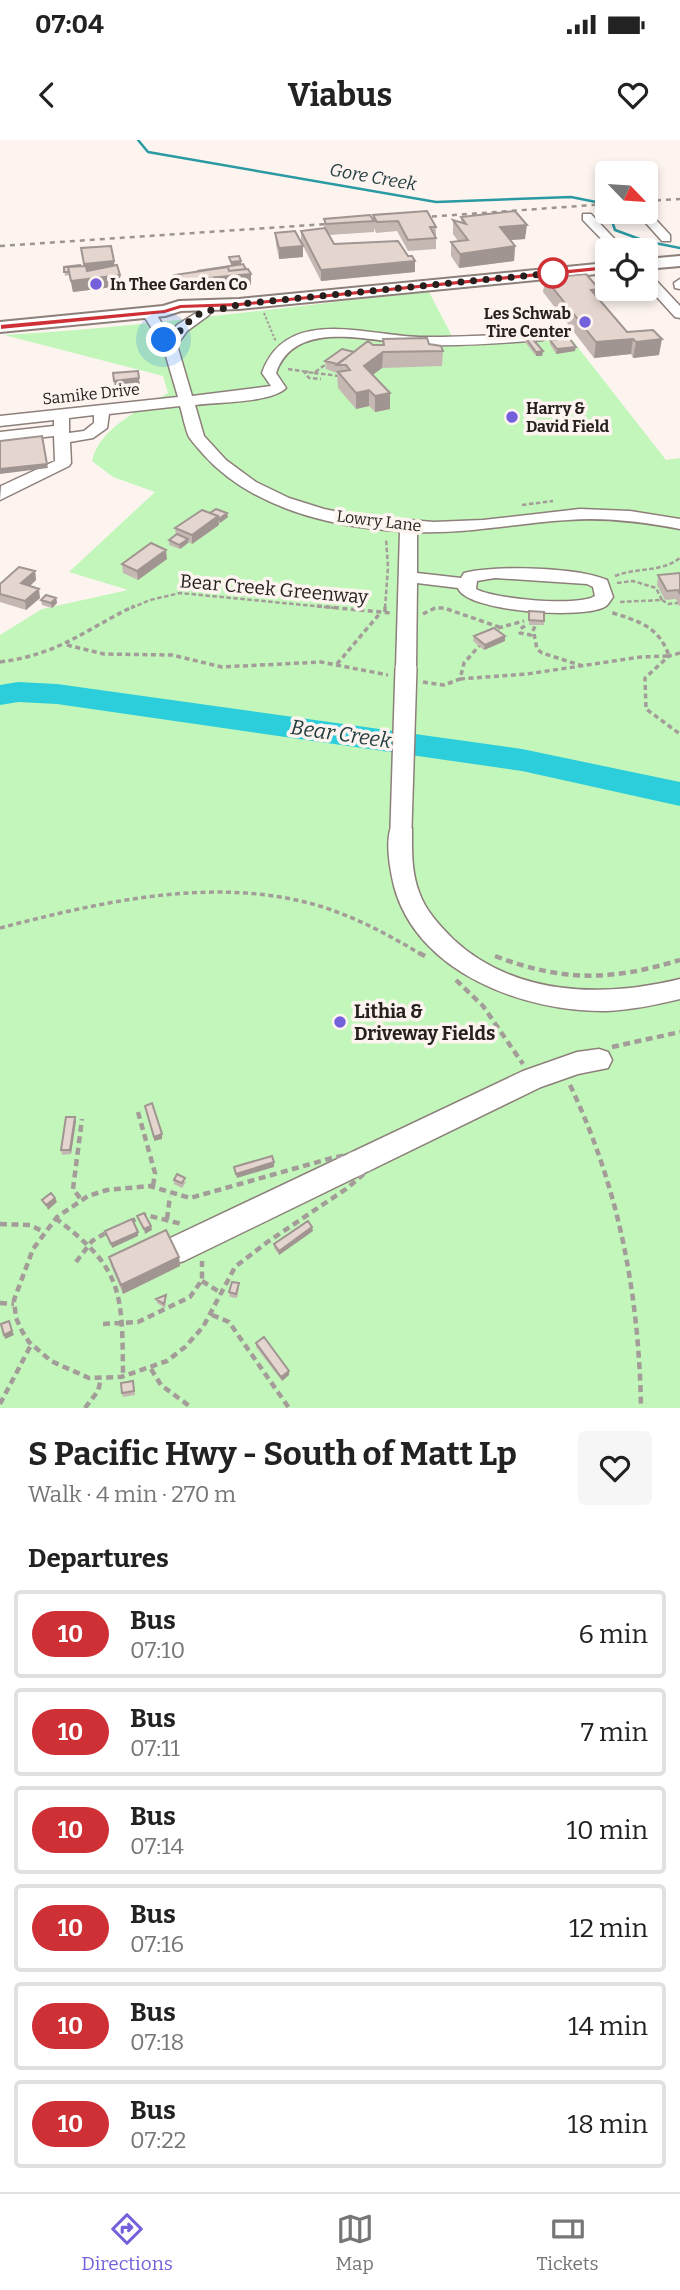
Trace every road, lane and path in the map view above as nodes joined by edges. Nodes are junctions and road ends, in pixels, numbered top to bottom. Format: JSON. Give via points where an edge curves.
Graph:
{"nodes":[{"id":1,"x":587,"y":216,"type":"dead end"},
{"id":2,"x":653,"y":224,"type":"edge"},
{"id":3,"x":608,"y":238,"type":"edge"},
{"id":4,"x":666,"y":238,"type":"dead end"},
{"id":5,"x":680,"y":261,"type":"edge"},
{"id":6,"x":658,"y":263,"type":"edge"},
{"id":7,"x":595,"y":269,"type":"edge"},
{"id":8,"x":658,"y":291,"type":"edge"},
{"id":9,"x":239,"y":304,"type":"junction"},
{"id":10,"x":263,"y":311,"type":"dead end"},
{"id":11,"x":157,"y":312,"type":"junction"},
{"id":12,"x":204,"y":312,"type":"junction"},
{"id":13,"x":680,"y":314,"type":"edge"},
{"id":14,"x":0,"y":327,"type":"edge"},
{"id":15,"x":543,"y":336,"type":"dead end"},
{"id":16,"x":170,"y":345,"type":"junction"},
{"id":17,"x":284,"y":348,"type":"junction"},
{"id":18,"x":334,"y":358,"type":"edge"},
{"id":19,"x":283,"y":369,"type":"dead end"},
{"id":20,"x":308,"y":371,"type":"junction"},
{"id":21,"x":314,"y":373,"type":"junction"},
{"id":22,"x":342,"y":377,"type":"edge"},
{"id":23,"x":321,"y":379,"type":"dead end"},
{"id":24,"x":185,"y":401,"type":"junction"},
{"id":25,"x":101,"y":411,"type":"junction"},
{"id":26,"x":0,"y":421,"type":"edge"},
{"id":27,"x":62,"y":428,"type":"junction"},
{"id":28,"x":0,"y":437,"type":"edge"},
{"id":29,"x":0,"y":495,"type":"edge"},
{"id":30,"x":555,"y":501,"type":"dead end"},
{"id":31,"x":517,"y":505,"type":"dead end"},
{"id":32,"x":680,"y":524,"type":"edge"},
{"id":33,"x":409,"y":527,"type":"junction"},
{"id":34,"x":385,"y":531,"type":"dead end"},
{"id":35,"x":680,"y":558,"type":"edge"},
{"id":36,"x":407,"y":577,"type":"junction"},
{"id":37,"x":467,"y":584,"type":"junction"},
{"id":38,"x":602,"y":593,"type":"junction"},
{"id":39,"x":662,"y":600,"type":"junction"},
{"id":40,"x":678,"y":603,"type":"edge"},
{"id":41,"x":383,"y":612,"type":"junction"},
{"id":42,"x":393,"y":613,"type":"dead end"},
{"id":43,"x":420,"y":614,"type":"dead end"},
{"id":44,"x":520,"y":622,"type":"junction"},
{"id":45,"x":525,"y":626,"type":"junction"},
{"id":46,"x":499,"y":627,"type":"junction"},
{"id":47,"x":534,"y":632,"type":"junction"},
{"id":48,"x":494,"y":635,"type":"edge"},
{"id":49,"x":483,"y":643,"type":"edge"},
{"id":50,"x":65,"y":644,"type":"junction"},
{"id":51,"x":680,"y":653,"type":"edge"},
{"id":52,"x":669,"y":656,"type":"junction"},
{"id":53,"x":0,"y":662,"type":"edge"},
{"id":54,"x":337,"y":664,"type":"junction"},
{"id":55,"x":585,"y":667,"type":"junction"},
{"id":56,"x":405,"y":675,"type":"junction"},
{"id":57,"x":460,"y":679,"type":"junction"},
{"id":58,"x":680,"y":734,"type":"edge"},
{"id":59,"x":0,"y":928,"type":"edge"},
{"id":60,"x":488,"y":953,"type":"dead end"},
{"id":61,"x":428,"y":958,"type":"dead end"},
{"id":62,"x":680,"y":960,"type":"edge"},
{"id":63,"x":447,"y":973,"type":"dead end"},
{"id":64,"x":680,"y":989,"type":"edge"},
{"id":65,"x":599,"y":1060,"type":"dead end"},
{"id":66,"x":562,"y":1068,"type":"junction"},
{"id":67,"x":532,"y":1079,"type":"junction"},
{"id":68,"x":138,"y":1112,"type":"dead end"},
{"id":69,"x":82,"y":1119,"type":"dead end"},
{"id":70,"x":153,"y":1186,"type":"dead end"},
{"id":71,"x":170,"y":1195,"type":"dead end"},
{"id":72,"x":80,"y":1199,"type":"dead end"},
{"id":73,"x":55,"y":1219,"type":"dead end"},
{"id":74,"x":167,"y":1219,"type":"junction"},
{"id":75,"x":0,"y":1224,"type":"edge"},
{"id":76,"x":126,"y":1224,"type":"edge"},
{"id":77,"x":117,"y":1227,"type":"edge"},
{"id":78,"x":43,"y":1232,"type":"dead end"},
{"id":79,"x":89,"y":1244,"type":"junction"},
{"id":80,"x":184,"y":1247,"type":"junction"},
{"id":81,"x":76,"y":1262,"type":"dead end"},
{"id":82,"x":202,"y":1281,"type":"junction"},
{"id":83,"x":221,"y":1293,"type":"dead end"},
{"id":84,"x":0,"y":1303,"type":"edge"},
{"id":85,"x":14,"y":1304,"type":"dead end"},
{"id":86,"x":212,"y":1315,"type":"dead end"},
{"id":87,"x":103,"y":1324,"type":"dead end"},
{"id":88,"x":122,"y":1324,"type":"junction"},
{"id":89,"x":31,"y":1345,"type":"dead end"},
{"id":90,"x":151,"y":1369,"type":"dead end"},
{"id":91,"x":123,"y":1375,"type":"dead end"},
{"id":92,"x":101,"y":1379,"type":"dead end"},
{"id":93,"x":0,"y":1405,"type":"edge"},
{"id":94,"x":85,"y":1408,"type":"edge"},
{"id":95,"x":192,"y":1408,"type":"edge"},
{"id":96,"x":289,"y":1408,"type":"edge"},
{"id":97,"x":641,"y":1408,"type":"edge"}],
"edges":[{"from":1,"to":3,"type":"street"},
{"from":2,"to":4,"type":"street"},
{"from":5,"to":6,"type":"main road"},
{"from":7,"to":9,"type":"main road"},
{"from":8,"to":13,"type":"street"},
{"from":9,"to":11,"type":"main road","via":[[180,306]]},
{"from":9,"to":12,"type":"main road"},
{"from":10,"to":17,"type":"path","via":[[278,346]]},
{"from":11,"to":12,"type":"main road"},
{"from":11,"to":14,"type":"main road"},
{"from":11,"to":16,"type":"street","name":"Lowry Lane","via":[[163,338]]},
{"from":12,"to":16,"type":"street","via":[[182,328]]},
{"from":15,"to":17,"type":"street","via":[[411,341],[339,333],[303,339]]},
{"from":16,"to":24,"type":"street","name":"Lowry Lane"},
{"from":17,"to":24,"type":"street","name":"Samike Drive","via":[[270,365],[276,390]]},
{"from":18,"to":21,"type":"path"},
{"from":19,"to":20,"type":"path"},
{"from":20,"to":21,"type":"path"},
{"from":20,"to":23,"type":"path","via":[[309,378]]},
{"from":21,"to":22,"type":"path"},
{"from":24,"to":25,"type":"street","name":"Samike Drive"},
{"from":24,"to":33,"type":"street","name":"Lowry Lane","via":[[205,450],[254,488],[323,514]]},
{"from":25,"to":27,"type":"street","name":"Samike Drive"},
{"from":25,"to":27,"type":"street","via":[[102,425],[88,435]]},
{"from":26,"to":27,"type":"street","name":"Samike Drive"},
{"from":27,"to":28,"type":"street"},
{"from":27,"to":29,"type":"street","via":[[63,463]]},
{"from":30,"to":31,"type":"path"},
{"from":32,"to":33,"type":"street","name":"Lowry Lane","via":[[599,514],[475,526]]},
{"from":33,"to":36,"type":"street"},
{"from":34,"to":41,"type":"path","via":[[388,567]]},
{"from":35,"to":38,"type":"path","via":[[663,570],[625,571]]},
{"from":36,"to":37,"type":"street"},
{"from":36,"to":56,"type":"street"},
{"from":37,"to":38,"type":"street","via":[[467,591],[484,601]]},
{"from":37,"to":38,"type":"street","via":[[477,574],[495,572],[585,578]]},
{"from":38,"to":39,"type":"path","via":[[631,603]]},
{"from":38,"to":39,"type":"path","via":[[633,581],[656,588]]},
{"from":38,"to":52,"type":"path","via":[[663,637]]},
{"from":39,"to":40,"type":"path"},
{"from":41,"to":42,"type":"path","name":"Bear Creek Greenway"},
{"from":41,"to":50,"type":"path","name":"Bear Creek Greenway","via":[[180,593],[139,602]]},
{"from":41,"to":54,"type":"path"},
{"from":43,"to":46,"type":"path","via":[[441,607]]},
{"from":44,"to":45,"type":"path"},
{"from":44,"to":46,"type":"path"},
{"from":44,"to":47,"type":"path","via":[[537,621]]},
{"from":45,"to":47,"type":"path"},
{"from":45,"to":47,"type":"path","via":[[520,633]]},
{"from":46,"to":48,"type":"path"},
{"from":47,"to":55,"type":"path","via":[[542,653]]},
{"from":49,"to":57,"type":"path","via":[[464,663]]},
{"from":50,"to":53,"type":"path","name":"Bear Creek Greenway"},
{"from":50,"to":54,"type":"path","via":[[104,654],[159,653],[222,667]]},
{"from":51,"to":52,"type":"path"},
{"from":52,"to":55,"type":"path"},
{"from":52,"to":58,"type":"path","via":[[645,678],[645,704]]},
{"from":54,"to":56,"type":"path"},
{"from":55,"to":57,"type":"path"},
{"from":56,"to":57,"type":"path","via":[[444,685]]},
{"from":56,"to":64,"type":"street","bridge":true,"via":[[401,867],[410,898],[439,939],[475,967],[525,990],[577,1002],[642,999]]},
{"from":59,"to":61,"type":"path","via":[[142,898],[232,892],[298,900],[342,912]]},
{"from":60,"to":62,"type":"path","via":[[535,970],[590,979],[639,974]]},
{"from":63,"to":67,"type":"path","via":[[483,1006]]},
{"from":65,"to":66,"type":"street"},
{"from":66,"to":67,"type":"street"},
{"from":66,"to":97,"type":"path","via":[[588,1124],[616,1208],[636,1303]]},
{"from":67,"to":80,"type":"street"},
{"from":68,"to":70,"type":"path","via":[[155,1173]]},
{"from":69,"to":72,"type":"path","via":[[73,1189]]},
{"from":71,"to":74,"type":"path"},
{"from":73,"to":79,"type":"path"},
{"from":74,"to":76,"type":"path","via":[[146,1215]]},
{"from":74,"to":80,"type":"path","via":[[187,1227]]},
{"from":75,"to":78,"type":"path","via":[[30,1225]]},
{"from":77,"to":79,"type":"path"},
{"from":79,"to":81,"type":"path"},
{"from":79,"to":88,"type":"path","via":[[118,1290]]},
{"from":80,"to":82,"type":"path","via":[[205,1272]]},
{"from":82,"to":83,"type":"path"},
{"from":82,"to":88,"type":"path","via":[[190,1297],[138,1322]]},
{"from":84,"to":85,"type":"path"},
{"from":86,"to":96,"type":"path","via":[[229,1322]]},
{"from":87,"to":88,"type":"path"},
{"from":88,"to":91,"type":"path"},
{"from":89,"to":93,"type":"path"},
{"from":90,"to":95,"type":"path","via":[[162,1385]]},
{"from":92,"to":94,"type":"path"}]}
